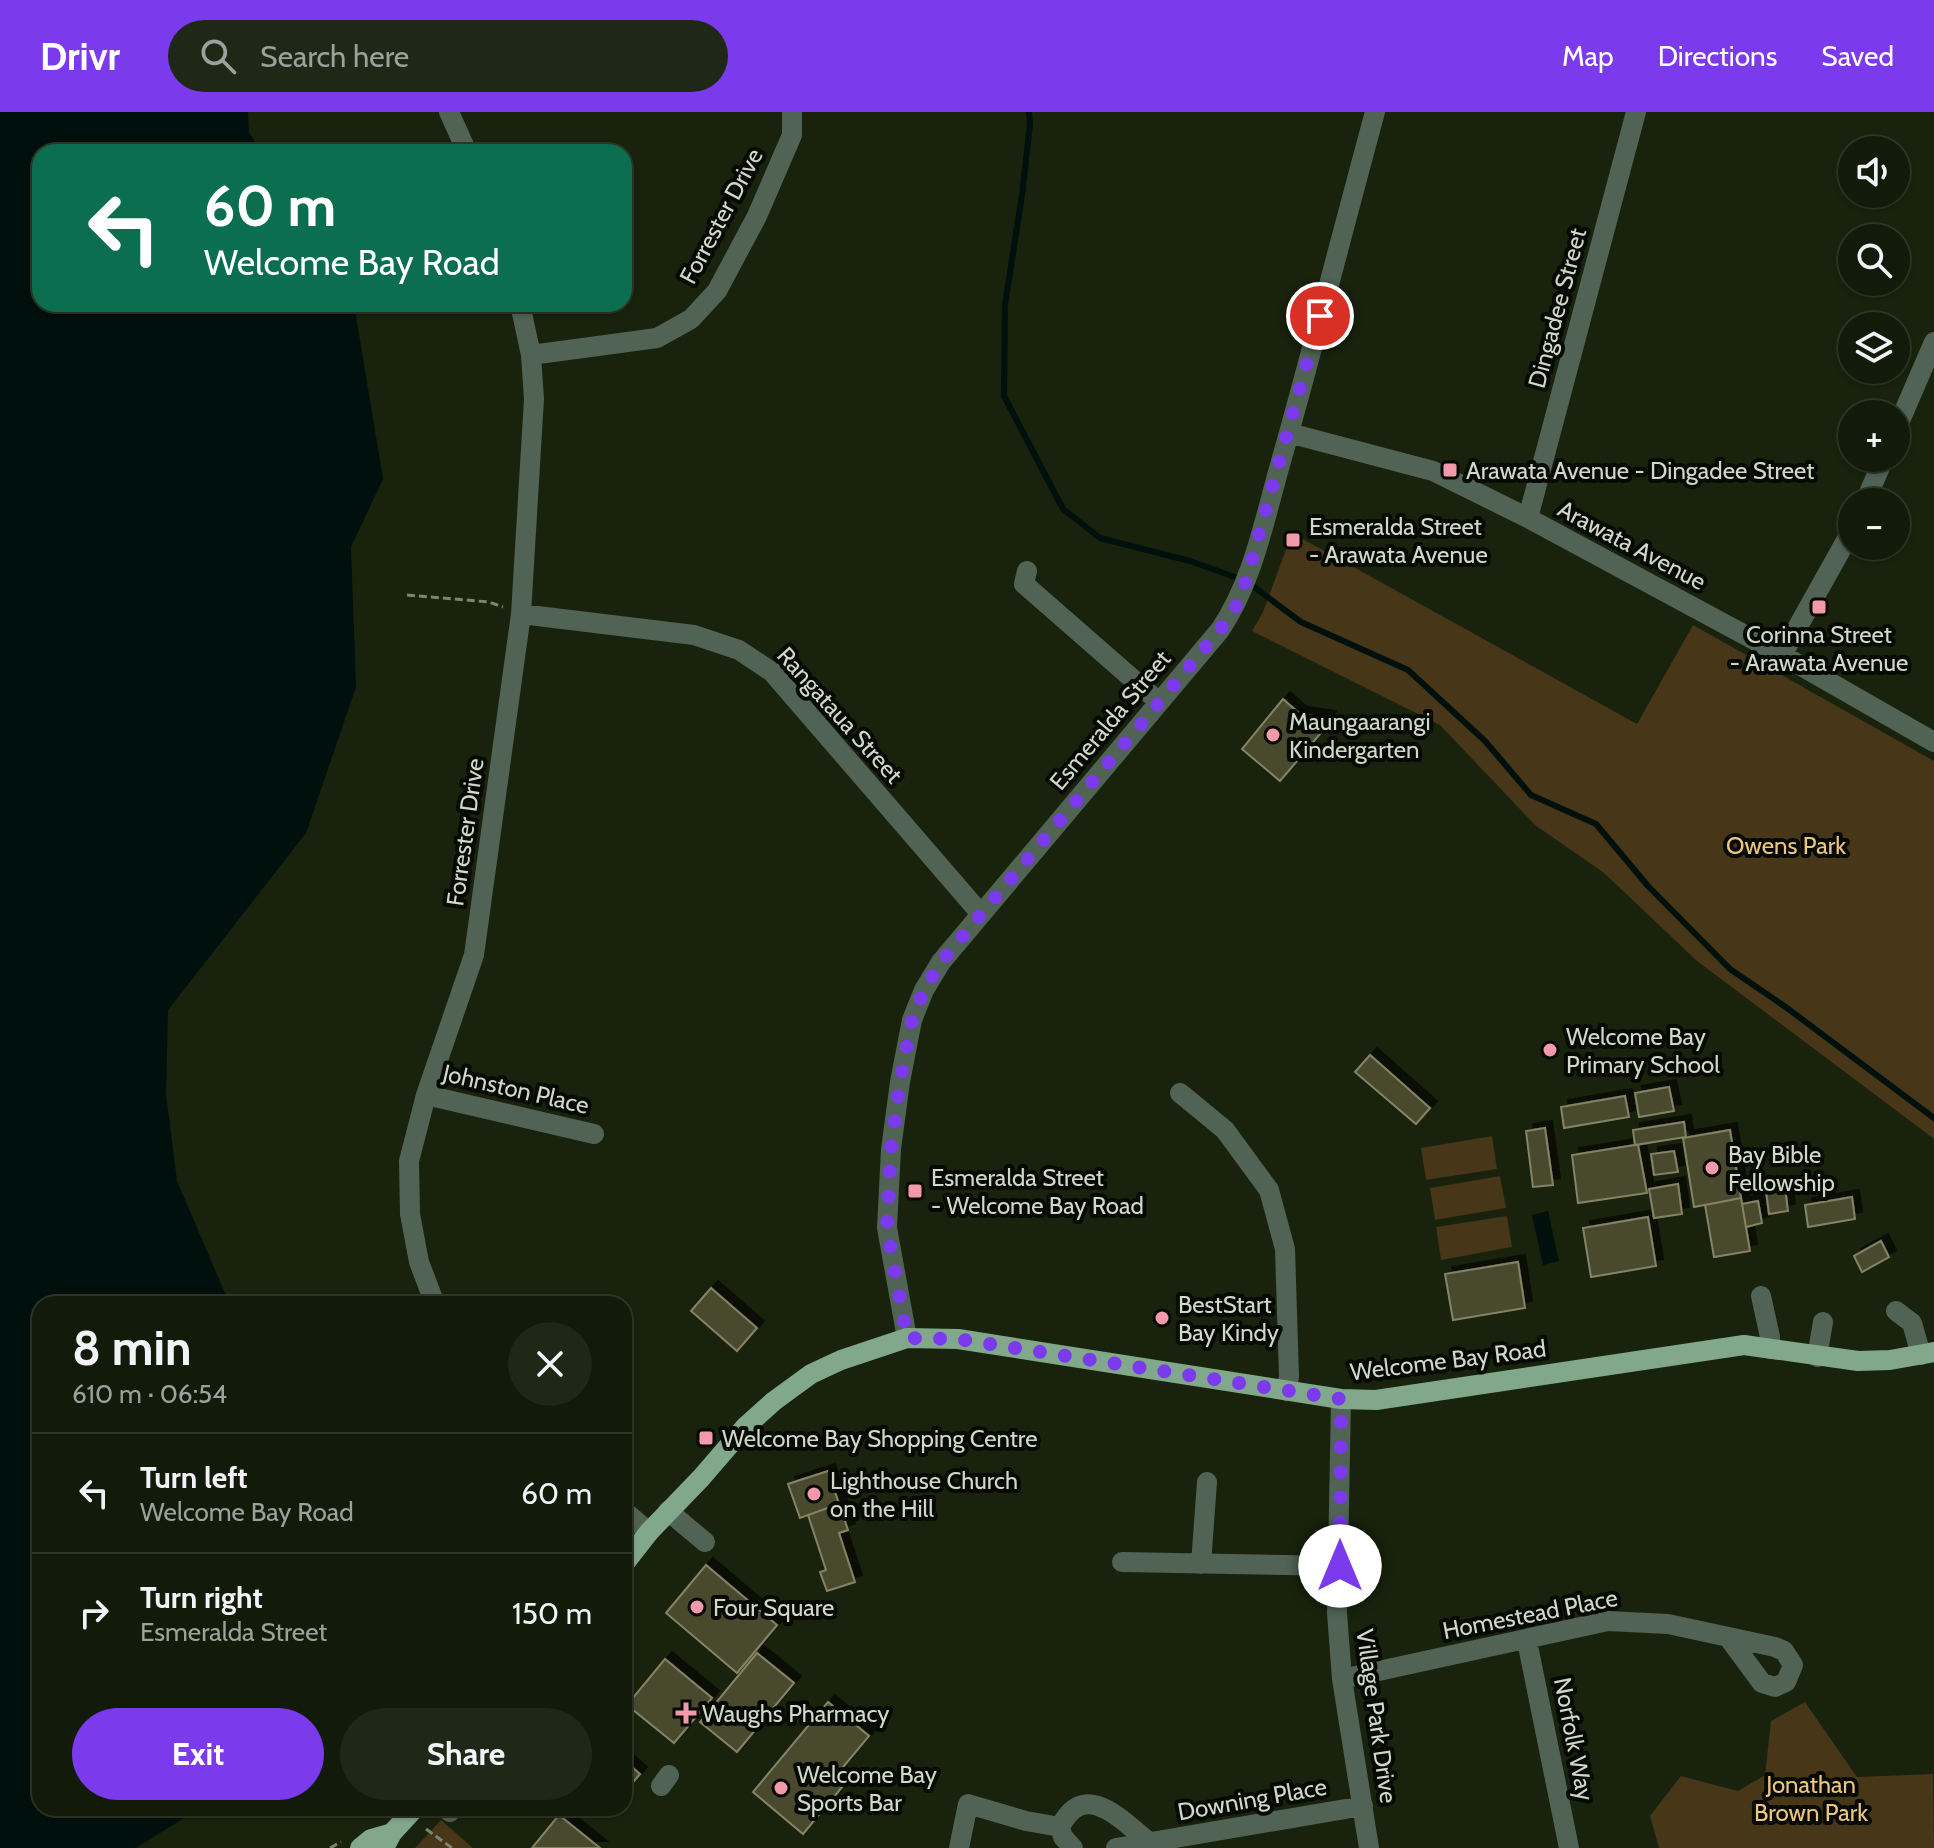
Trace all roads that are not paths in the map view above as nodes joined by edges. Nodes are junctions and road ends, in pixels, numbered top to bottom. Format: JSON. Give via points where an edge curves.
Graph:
{"nodes":[{"id":1,"x":449,"y":112,"type":"edge"},
{"id":2,"x":792,"y":112,"type":"edge"},
{"id":3,"x":1375,"y":112,"type":"edge"},
{"id":4,"x":1636,"y":112,"type":"edge"},
{"id":5,"x":463,"y":144,"type":"edge"},
{"id":6,"x":522,"y":312,"type":"edge"},
{"id":7,"x":1934,"y":342,"type":"edge"},
{"id":8,"x":531,"y":355,"type":"junction"},
{"id":9,"x":1909,"y":400,"type":"edge"},
{"id":10,"x":1289,"y":433,"type":"junction"},
{"id":11,"x":1528,"y":518,"type":"junction"},
{"id":12,"x":1838,"y":555,"type":"edge"},
{"id":13,"x":1027,"y":571,"type":"dead end"},
{"id":14,"x":521,"y":614,"type":"junction"},
{"id":15,"x":1782,"y":655,"type":"junction"},
{"id":16,"x":1159,"y":702,"type":"junction"},
{"id":17,"x":1934,"y":742,"type":"edge"},
{"id":18,"x":981,"y":914,"type":"junction"},
{"id":19,"x":1180,"y":1093,"type":"dead end"},
{"id":20,"x":426,"y":1095,"type":"junction"},
{"id":21,"x":594,"y":1134,"type":"dead end"},
{"id":22,"x":432,"y":1296,"type":"edge"},
{"id":23,"x":1761,"y":1296,"type":"dead end"},
{"id":24,"x":1896,"y":1311,"type":"dead end"},
{"id":25,"x":1823,"y":1322,"type":"dead end"},
{"id":26,"x":907,"y":1338,"type":"junction"},
{"id":27,"x":1770,"y":1349,"type":"junction"},
{"id":28,"x":1928,"y":1354,"type":"edge"},
{"id":29,"x":1817,"y":1357,"type":"junction"},
{"id":30,"x":1287,"y":1391,"type":"junction"},
{"id":31,"x":1341,"y":1399,"type":"junction"},
{"id":32,"x":1207,"y":1482,"type":"dead end"},
{"id":33,"x":668,"y":1511,"type":"junction"},
{"id":34,"x":632,"y":1518,"type":"edge"},
{"id":35,"x":649,"y":1532,"type":"junction"},
{"id":36,"x":705,"y":1542,"type":"dead end"},
{"id":37,"x":632,"y":1554,"type":"edge"},
{"id":38,"x":1122,"y":1562,"type":"dead end"},
{"id":39,"x":1201,"y":1564,"type":"junction"},
{"id":40,"x":1340,"y":1566,"type":"junction"},
{"id":41,"x":1728,"y":1637,"type":"dead end"},
{"id":42,"x":1527,"y":1641,"type":"junction"},
{"id":43,"x":1342,"y":1679,"type":"junction"},
{"id":44,"x":1363,"y":1806,"type":"junction"},
{"id":45,"x":408,"y":1816,"type":"edge"},
{"id":46,"x":1060,"y":1827,"type":"junction"},
{"id":47,"x":388,"y":1840,"type":"edge"},
{"id":48,"x":353,"y":1843,"type":"edge"},
{"id":49,"x":1150,"y":1843,"type":"junction"},
{"id":50,"x":959,"y":1848,"type":"edge"},
{"id":51,"x":1073,"y":1848,"type":"edge"},
{"id":52,"x":1116,"y":1848,"type":"edge"},
{"id":53,"x":1369,"y":1848,"type":"edge"},
{"id":54,"x":1569,"y":1848,"type":"edge"}],
"edges":[{"from":1,"to":5,"type":"street"},
{"from":2,"to":8,"type":"street","name":"Forrester Drive","via":[[792,135],[757,216],[717,291],[691,319],[657,338]]},
{"from":3,"to":10,"type":"street","name":"Esmeralda Street"},
{"from":4,"to":11,"type":"street","name":"Dingadee Street"},
{"from":6,"to":8,"type":"street","name":"Forrester Drive"},
{"from":7,"to":9,"type":"street"},
{"from":8,"to":14,"type":"street","name":"Forrester Drive","via":[[534,399]]},
{"from":10,"to":11,"type":"street","name":"Arawata Avenue","via":[[1433,471]]},
{"from":10,"to":16,"type":"street","name":"Esmeralda Street","via":[[1236,606]]},
{"from":11,"to":15,"type":"street","name":"Arawata Avenue"},
{"from":12,"to":15,"type":"street"},
{"from":13,"to":16,"type":"street","via":[[1024,584]]},
{"from":14,"to":18,"type":"street","name":"Rangataua Street","via":[[694,635],[739,650],[772,672]]},
{"from":14,"to":20,"type":"street","name":"Forrester Drive","via":[[474,955]]},
{"from":15,"to":17,"type":"street","name":"Arawata Avenue"},
{"from":16,"to":18,"type":"street","name":"Esmeralda Street"},
{"from":18,"to":26,"type":"street","name":"Esmeralda Street","via":[[924,990],[912,1020],[900,1082],[887,1228]]},
{"from":19,"to":30,"type":"street","via":[[1225,1130],[1269,1190],[1285,1249]]},
{"from":20,"to":21,"type":"street","name":"Johnston Place"},
{"from":20,"to":22,"type":"street","name":"Forrester Drive","via":[[409,1161],[410,1214]]},
{"from":23,"to":27,"type":"street"},
{"from":24,"to":28,"type":"street","via":[[1912,1323]]},
{"from":25,"to":29,"type":"street"},
{"from":26,"to":30,"type":"main road","name":"Welcome Bay Road","via":[[958,1339]]},
{"from":26,"to":33,"type":"main road","name":"Welcome Bay Road","via":[[811,1374],[745,1427]]},
{"from":27,"to":29,"type":"main road","name":"Welcome Bay Road"},
{"from":27,"to":31,"type":"main road","name":"Welcome Bay Road","via":[[1721,1347],[1376,1400]]},
{"from":28,"to":29,"type":"main road","name":"Welcome Bay Road","via":[[1858,1361]]},
{"from":30,"to":31,"type":"main road","name":"Welcome Bay Road"},
{"from":31,"to":40,"type":"street","name":"Village Park Drive"},
{"from":32,"to":39,"type":"street"},
{"from":33,"to":35,"type":"main road","name":"Welcome Bay Road"},
{"from":33,"to":36,"type":"street"},
{"from":34,"to":35,"type":"street"},
{"from":35,"to":37,"type":"main road","name":"Welcome Bay Road"},
{"from":38,"to":39,"type":"street"},
{"from":39,"to":40,"type":"street"},
{"from":40,"to":43,"type":"street","name":"Village Park Drive"},
{"from":41,"to":42,"type":"street","name":"Homestead Place","via":[[1630,1620]]},
{"from":42,"to":43,"type":"street","name":"Homestead Place"},
{"from":42,"to":54,"type":"street","name":"Norfolk Way"},
{"from":43,"to":44,"type":"street","name":"Village Park Drive"},
{"from":44,"to":49,"type":"street","name":"Downing Place"},
{"from":44,"to":53,"type":"street","name":"Village Park Drive"},
{"from":45,"to":47,"type":"main road"},
{"from":46,"to":49,"type":"street","name":"Downing Place","via":[[1077,1805],[1090,1803]]},
{"from":46,"to":50,"type":"street","via":[[968,1804]]},
{"from":46,"to":51,"type":"street"},
{"from":47,"to":48,"type":"main road"},
{"from":49,"to":52,"type":"street","name":"Downing Place"}]}
